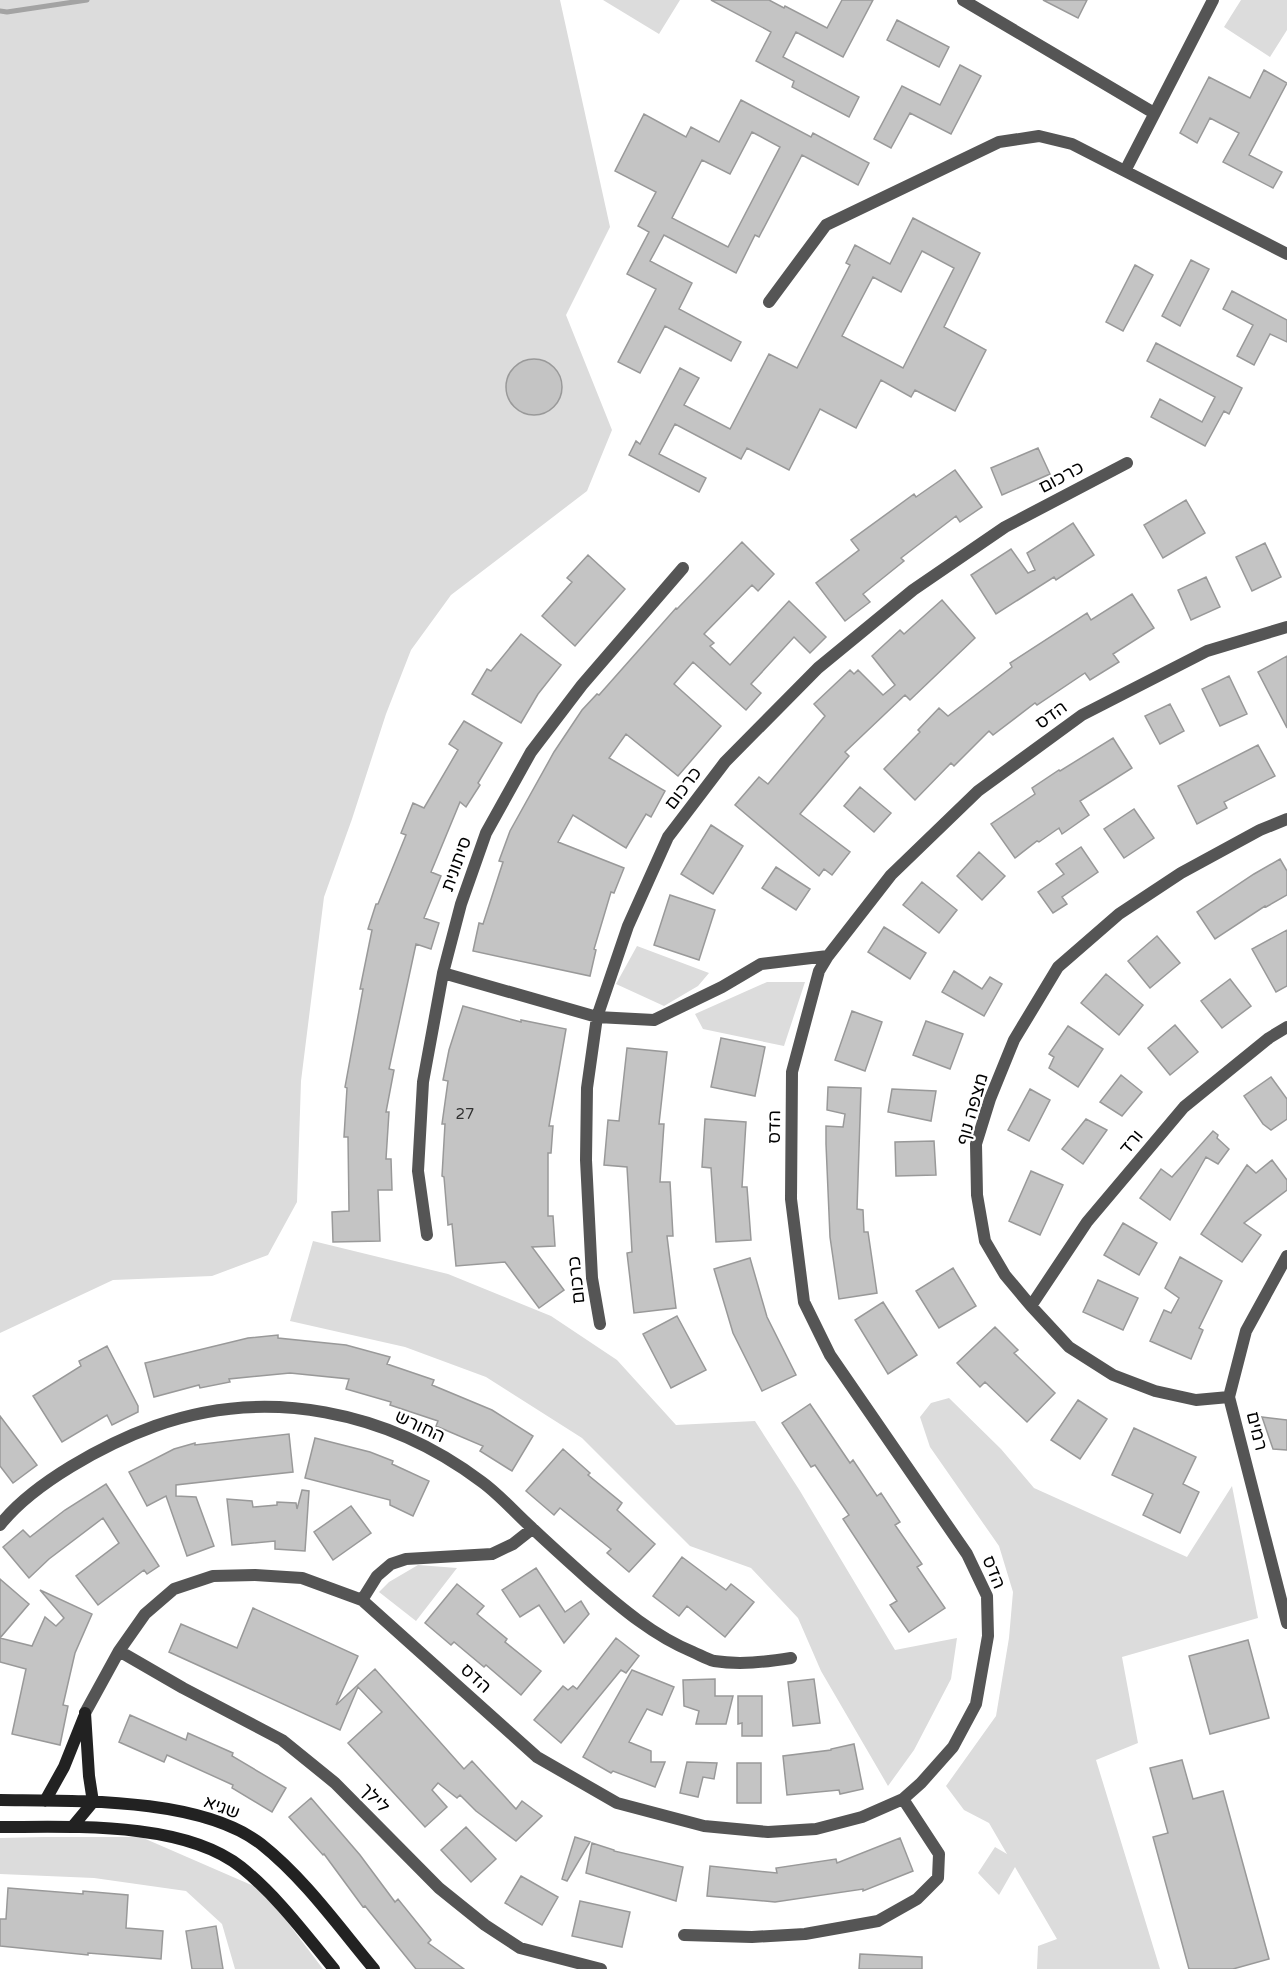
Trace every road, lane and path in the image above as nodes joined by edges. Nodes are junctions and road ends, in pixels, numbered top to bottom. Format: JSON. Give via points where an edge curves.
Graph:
{"nodes":[{"id":1,"x":963,"y":0,"type":"edge"},
{"id":2,"x":1213,"y":0,"type":"edge"},
{"id":3,"x":1154,"y":113,"type":"junction"},
{"id":4,"x":1125,"y":171,"type":"junction"},
{"id":5,"x":1287,"y":254,"type":"edge"},
{"id":6,"x":769,"y":302,"type":"dead end"},
{"id":7,"x":1127,"y":463,"type":"dead end"},
{"id":8,"x":683,"y":568,"type":"dead end"},
{"id":9,"x":1287,"y":627,"type":"edge"},
{"id":10,"x":1287,"y":819,"type":"edge"},
{"id":11,"x":828,"y":956,"type":"junction"},
{"id":12,"x":443,"y":973,"type":"junction"},
{"id":13,"x":597,"y":1017,"type":"junction"},
{"id":14,"x":1287,"y":1027,"type":"edge"},
{"id":15,"x":427,"y":1235,"type":"dead end"},
{"id":16,"x":1287,"y":1257,"type":"edge"},
{"id":17,"x":1031,"y":1306,"type":"junction"},
{"id":18,"x":600,"y":1324,"type":"dead end"},
{"id":19,"x":1229,"y":1397,"type":"junction"},
{"id":20,"x":0,"y":1526,"type":"edge"},
{"id":21,"x":532,"y":1529,"type":"junction"},
{"id":22,"x":362,"y":1600,"type":"junction"},
{"id":23,"x":1287,"y":1623,"type":"edge"},
{"id":24,"x":119,"y":1651,"type":"junction"},
{"id":25,"x":791,"y":1658,"type":"dead end"},
{"id":26,"x":85,"y":1713,"type":"junction"},
{"id":27,"x":903,"y":1799,"type":"junction"},
{"id":28,"x":0,"y":1800,"type":"edge"},
{"id":29,"x":45,"y":1801,"type":"junction"},
{"id":30,"x":93,"y":1802,"type":"junction"},
{"id":31,"x":0,"y":1827,"type":"edge"},
{"id":32,"x":73,"y":1827,"type":"junction"},
{"id":33,"x":684,"y":1935,"type":"dead end"},
{"id":34,"x":334,"y":1969,"type":"edge"},
{"id":35,"x":374,"y":1969,"type":"edge"},
{"id":36,"x":601,"y":1969,"type":"edge"}],
"edges":[{"from":1,"to":3,"type":"street"},
{"from":2,"to":3,"type":"street"},
{"from":3,"to":4,"type":"street"},
{"from":4,"to":5,"type":"street"},
{"from":4,"to":6,"type":"street","via":[[1072,144],[1040,136],[999,142],[826,225]]},
{"from":7,"to":13,"type":"street","name":"כרכום","via":[[1005,527],[913,590],[818,668],[725,762],[668,837],[627,926]]},
{"from":8,"to":12,"type":"street","name":"סיתונית","via":[[582,685],[531,752],[486,832]]},
{"from":9,"to":11,"type":"street","name":"הדס","via":[[1207,651],[1082,715],[978,791],[891,875]]},
{"from":10,"to":17,"type":"street","name":"מצפה נוף","via":[[1181,873],[1119,914],[1058,967],[1014,1040],[976,1144],[977,1195],[985,1241],[1005,1275]]},
{"from":11,"to":13,"type":"street","via":[[761,964],[654,1020]]},
{"from":11,"to":27,"type":"street","name":"הדס","via":[[819,971],[792,1072],[791,1199],[804,1302],[830,1355],[967,1554],[987,1596],[988,1636],[976,1704],[953,1748]]},
{"from":12,"to":13,"type":"street"},
{"from":12,"to":15,"type":"street","name":"סיתונית","via":[[423,1082],[418,1171]]},
{"from":13,"to":18,"type":"street","name":"כרכום","via":[[587,1088],[585,1160],[592,1278]]},
{"from":14,"to":17,"type":"street","name":"ורד","via":[[1184,1107],[1087,1222]]},
{"from":16,"to":19,"type":"street","name":"רמים","via":[[1246,1331]]},
{"from":17,"to":19,"type":"street","name":"מצפה נוף","via":[[1069,1347],[1113,1375],[1155,1391],[1196,1400]]},
{"from":19,"to":23,"type":"street","name":"רמים"},
{"from":20,"to":21,"type":"street","name":"החורש","via":[[42,1486],[126,1436],[177,1418],[233,1408],[284,1406],[324,1411],[399,1434],[483,1482]]},
{"from":21,"to":22,"type":"street","via":[[492,1554],[406,1559],[390,1564],[377,1575]]},
{"from":21,"to":25,"type":"street","name":"החורש","via":[[613,1601],[679,1646],[712,1660],[751,1664]]},
{"from":22,"to":24,"type":"street","name":"הדס","via":[[302,1578],[213,1576],[174,1588],[145,1614]]},
{"from":22,"to":27,"type":"street","name":"הדס","via":[[537,1757],[617,1803],[704,1826],[768,1832],[816,1829],[862,1817]]},
{"from":24,"to":26,"type":"street","name":"הדס"},
{"from":24,"to":36,"type":"street","name":"לילך","via":[[282,1740],[335,1783],[439,1888],[485,1925],[520,1948]]},
{"from":26,"to":29,"type":"street","via":[[64,1767]]},
{"from":26,"to":30,"type":"street"},
{"from":27,"to":33,"type":"street","via":[[939,1854],[938,1878],[917,1899],[878,1921],[805,1934]]},
{"from":28,"to":29,"type":"street","name":"שגיא"},
{"from":29,"to":30,"type":"street","name":"שגיא"},
{"from":30,"to":32,"type":"street"},
{"from":30,"to":35,"type":"street","name":"שגיא","via":[[162,1807],[223,1823],[260,1843],[302,1882]]},
{"from":31,"to":32,"type":"street"},
{"from":32,"to":34,"type":"street","via":[[155,1833],[208,1847],[240,1866],[281,1904]]}]}
